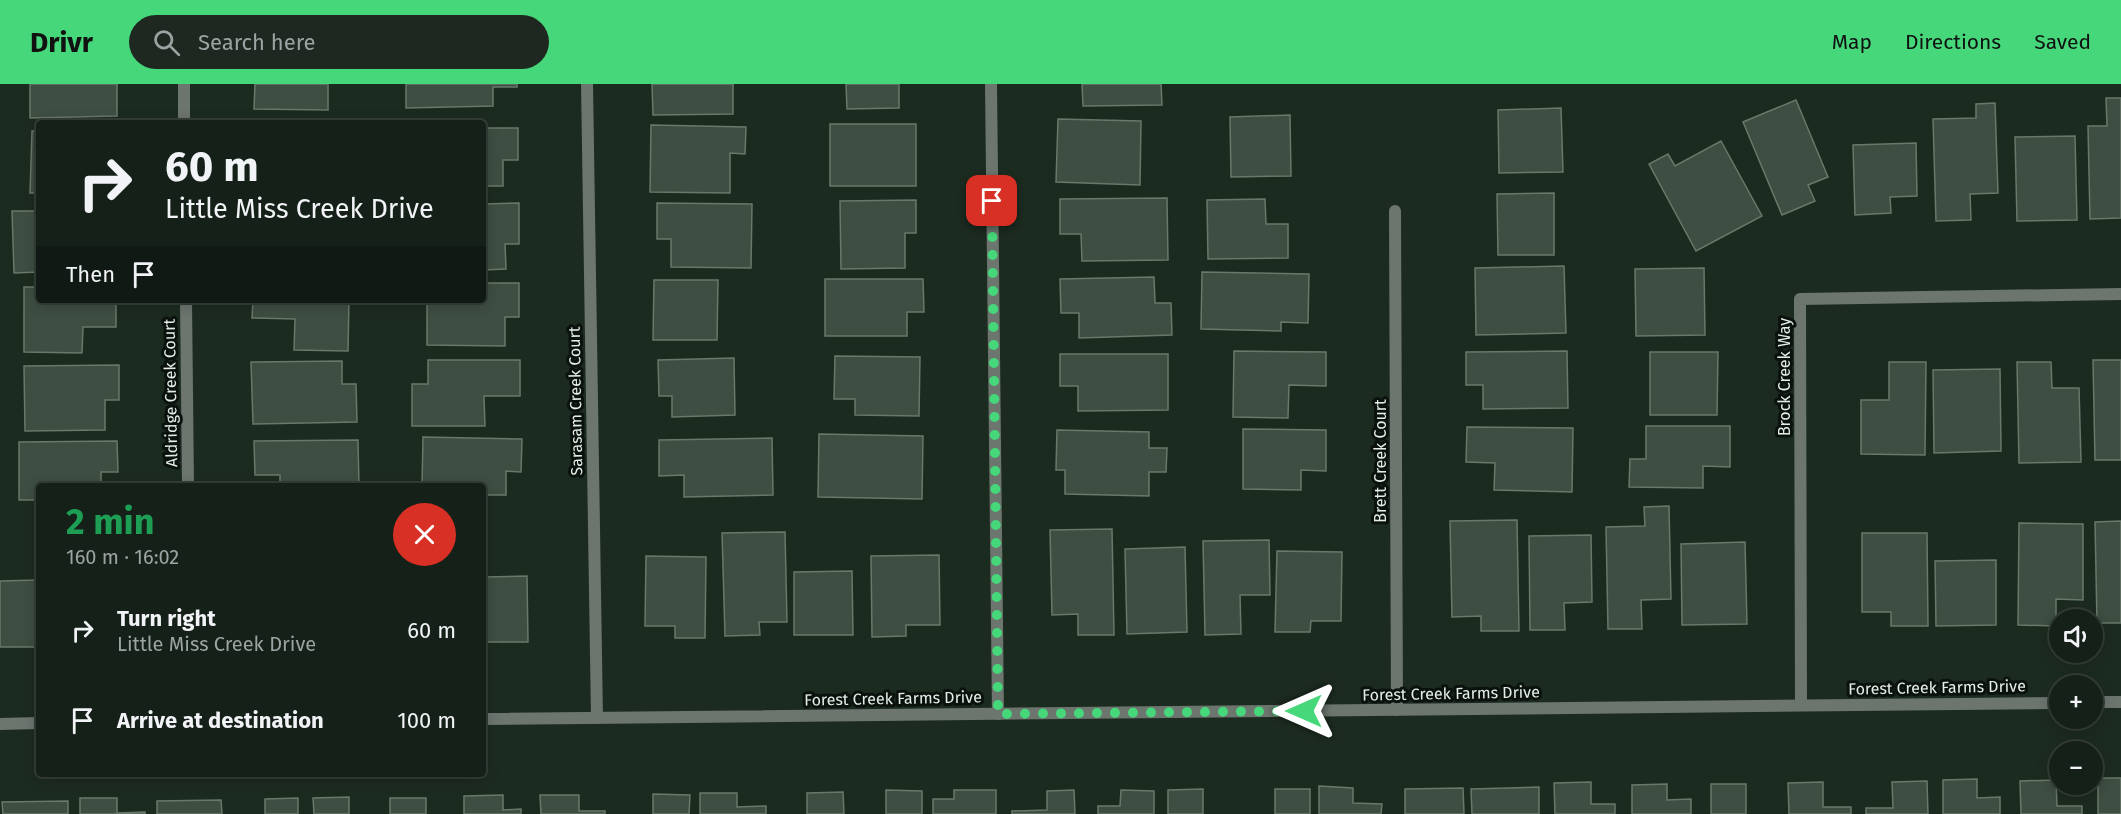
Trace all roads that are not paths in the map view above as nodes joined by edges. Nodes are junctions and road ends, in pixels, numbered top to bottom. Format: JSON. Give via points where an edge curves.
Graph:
{"nodes":[{"id":1,"x":183,"y":84,"type":"edge"},
{"id":2,"x":587,"y":84,"type":"edge"},
{"id":3,"x":991,"y":84,"type":"edge"},
{"id":4,"x":184,"y":120,"type":"edge"},
{"id":5,"x":1395,"y":211,"type":"dead end"},
{"id":6,"x":2121,"y":294,"type":"edge"},
{"id":7,"x":186,"y":303,"type":"edge"},
{"id":8,"x":188,"y":483,"type":"edge"},
{"id":9,"x":2103,"y":702,"type":"edge"},
{"id":10,"x":2121,"y":702,"type":"edge"},
{"id":11,"x":2049,"y":703,"type":"edge"},
{"id":12,"x":1801,"y":705,"type":"junction"},
{"id":13,"x":1397,"y":710,"type":"junction"},
{"id":14,"x":998,"y":714,"type":"junction"},
{"id":15,"x":597,"y":718,"type":"junction"},
{"id":16,"x":486,"y":719,"type":"edge"},
{"id":17,"x":36,"y":723,"type":"edge"},
{"id":18,"x":0,"y":724,"type":"edge"}],
"edges":[{"from":1,"to":4,"type":"street"},
{"from":2,"to":15,"type":"street","name":"Sarasam Creek Court"},
{"from":3,"to":14,"type":"street"},
{"from":5,"to":13,"type":"street","name":"Brett Creek Court"},
{"from":6,"to":12,"type":"street","name":"Brock Creek Way","via":[[1800,299]]},
{"from":7,"to":8,"type":"street","name":"Aldridge Creek Court"},
{"from":9,"to":10,"type":"street"},
{"from":11,"to":12,"type":"street","name":"Forest Creek Farms Drive"},
{"from":12,"to":13,"type":"street","name":"Forest Creek Farms Drive"},
{"from":13,"to":14,"type":"street","name":"Forest Creek Farms Drive"},
{"from":14,"to":15,"type":"street","name":"Forest Creek Farms Drive"},
{"from":15,"to":16,"type":"street","name":"Forest Creek Farms Drive"},
{"from":17,"to":18,"type":"street"}]}
